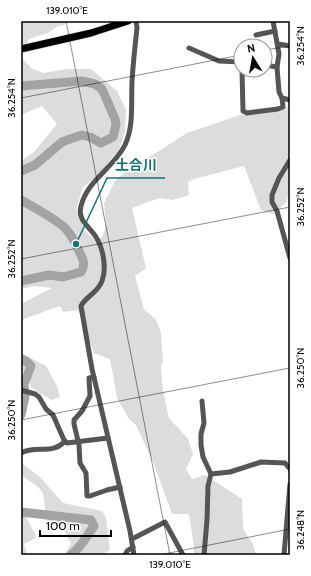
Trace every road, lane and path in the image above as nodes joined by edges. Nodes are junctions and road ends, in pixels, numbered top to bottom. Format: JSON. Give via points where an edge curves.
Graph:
{"nodes":[{"id":1,"x":127,"y":21,"type":"edge"},
{"id":2,"x":136,"y":21,"type":"edge"},
{"id":3,"x":274,"y":21,"type":"edge"},
{"id":4,"x":275,"y":31,"type":"junction"},
{"id":5,"x":256,"y":35,"type":"dead end"},
{"id":6,"x":278,"y":44,"type":"junction"},
{"id":7,"x":290,"y":46,"type":"edge"},
{"id":8,"x":24,"y":48,"type":"edge"},
{"id":9,"x":189,"y":48,"type":"dead end"},
{"id":10,"x":233,"y":62,"type":"edge"},
{"id":11,"x":273,"y":66,"type":"edge"},
{"id":12,"x":277,"y":67,"type":"junction"},
{"id":13,"x":242,"y":78,"type":"edge"},
{"id":14,"x":282,"y":98,"type":"junction"},
{"id":15,"x":290,"y":100,"type":"edge"},
{"id":16,"x":290,"y":160,"type":"edge"},
{"id":17,"x":290,"y":258,"type":"edge"},
{"id":18,"x":94,"y":377,"type":"junction"},
{"id":19,"x":21,"y":390,"type":"edge"},
{"id":20,"x":202,"y":401,"type":"dead end"},
{"id":21,"x":108,"y":438,"type":"junction"},
{"id":22,"x":65,"y":441,"type":"junction"},
{"id":23,"x":77,"y":442,"type":"junction"},
{"id":24,"x":21,"y":453,"type":"edge"},
{"id":25,"x":290,"y":469,"type":"edge"},
{"id":26,"x":211,"y":474,"type":"junction"},
{"id":27,"x":290,"y":484,"type":"edge"},
{"id":28,"x":120,"y":487,"type":"junction"},
{"id":29,"x":132,"y":539,"type":"junction"},
{"id":30,"x":133,"y":547,"type":"junction"},
{"id":31,"x":126,"y":555,"type":"edge"},
{"id":32,"x":134,"y":555,"type":"edge"},
{"id":33,"x":183,"y":555,"type":"edge"},
{"id":34,"x":204,"y":555,"type":"edge"},
{"id":35,"x":284,"y":555,"type":"edge"}],
"edges":[{"from":1,"to":8,"type":"highway","via":[[90,33]]},
{"from":2,"to":18,"type":"street","via":[[129,133],[117,158],[91,184],[80,207],[80,216],[100,244],[104,272],[96,292],[81,306]]},
{"from":3,"to":4,"type":"street"},
{"from":4,"to":5,"type":"street"},
{"from":4,"to":6,"type":"street"},
{"from":6,"to":7,"type":"street"},
{"from":6,"to":12,"type":"street"},
{"from":9,"to":10,"type":"street","via":[[219,61]]},
{"from":11,"to":12,"type":"street"},
{"from":12,"to":14,"type":"street","via":[[279,92]]},
{"from":13,"to":14,"type":"street","via":[[243,110],[247,113],[283,107]]},
{"from":14,"to":15,"type":"street"},
{"from":16,"to":17,"type":"street","via":[[279,178],[272,202],[277,211]]},
{"from":18,"to":21,"type":"street"},
{"from":18,"to":23,"type":"street","via":[[89,378],[90,396],[74,420]]},
{"from":19,"to":22,"type":"street","via":[[39,397],[53,415]]},
{"from":20,"to":26,"type":"street","via":[[204,424],[201,445],[203,457]]},
{"from":21,"to":23,"type":"street"},
{"from":21,"to":28,"type":"street"},
{"from":22,"to":23,"type":"street"},
{"from":22,"to":24,"type":"street","via":[[58,448]]},
{"from":23,"to":28,"type":"street","via":[[80,463],[86,473],[87,496]]},
{"from":25,"to":26,"type":"street","via":[[285,463],[261,462],[230,472]]},
{"from":26,"to":34,"type":"street"},
{"from":27,"to":35,"type":"street"},
{"from":28,"to":29,"type":"street"},
{"from":29,"to":30,"type":"street"},
{"from":29,"to":33,"type":"street","via":[[165,522]]},
{"from":30,"to":31,"type":"street"},
{"from":30,"to":32,"type":"street"}]}
